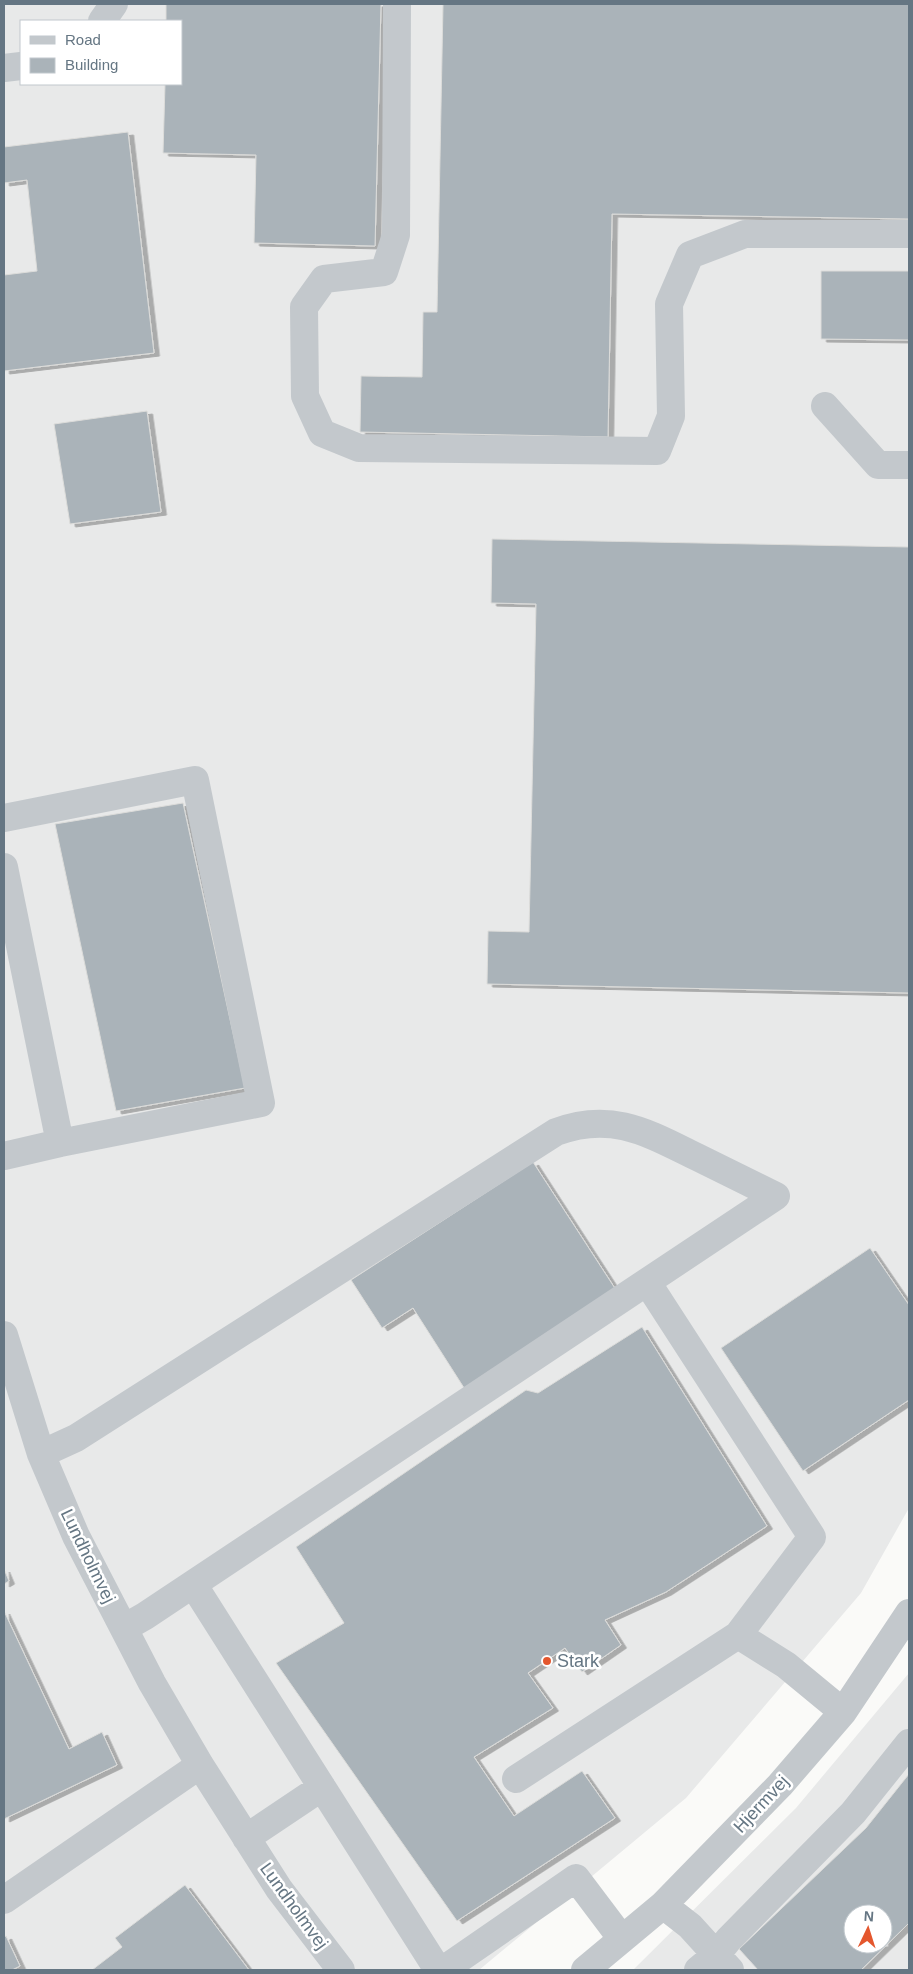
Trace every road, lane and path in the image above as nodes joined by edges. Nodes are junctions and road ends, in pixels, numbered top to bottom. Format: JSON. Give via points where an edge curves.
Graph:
{"nodes":[{"id":1,"x":114,"y":4,"type":"edge"},
{"id":2,"x":397,"y":4,"type":"edge"},
{"id":3,"x":103,"y":20,"type":"edge"},
{"id":4,"x":20,"y":66,"type":"edge"},
{"id":5,"x":4,"y":68,"type":"edge"},
{"id":6,"x":909,"y":234,"type":"edge"},
{"id":7,"x":825,"y":406,"type":"dead end"},
{"id":8,"x":909,"y":466,"type":"edge"},
{"id":9,"x":4,"y":818,"type":"edge"},
{"id":10,"x":4,"y":867,"type":"edge"},
{"id":11,"x":60,"y":1143,"type":"junction"},
{"id":12,"x":4,"y":1156,"type":"edge"},
{"id":13,"x":647,"y":1282,"type":"junction"},
{"id":14,"x":4,"y":1335,"type":"edge"},
{"id":15,"x":41,"y":1454,"type":"junction"},
{"id":16,"x":193,"y":1584,"type":"junction"},
{"id":17,"x":909,"y":1613,"type":"edge"},
{"id":18,"x":124,"y":1628,"type":"junction"},
{"id":19,"x":738,"y":1634,"type":"junction"},
{"id":20,"x":843,"y":1712,"type":"junction"},
{"id":21,"x":909,"y":1743,"type":"edge"},
{"id":22,"x":200,"y":1765,"type":"junction"},
{"id":23,"x":516,"y":1779,"type":"dead end"},
{"id":24,"x":322,"y":1787,"type":"junction"},
{"id":25,"x":246,"y":1838,"type":"junction"},
{"id":26,"x":4,"y":1900,"type":"edge"},
{"id":27,"x":663,"y":1905,"type":"junction"},
{"id":28,"x":622,"y":1939,"type":"junction"},
{"id":29,"x":715,"y":1965,"type":"edge"},
{"id":30,"x":341,"y":1970,"type":"edge"},
{"id":31,"x":438,"y":1970,"type":"edge"},
{"id":32,"x":444,"y":1970,"type":"edge"},
{"id":33,"x":585,"y":1970,"type":"edge"}],
"edges":[{"from":1,"to":3,"type":"street"},
{"from":2,"to":6,"type":"street","via":[[396,235],[384,272],[324,278],[304,307],[305,396],[322,433],[359,448],[658,451],[672,416],[668,304],[690,255],[745,234]]},
{"from":4,"to":5,"type":"street"},
{"from":7,"to":8,"type":"street","via":[[878,465]]},
{"from":9,"to":11,"type":"street","via":[[195,780],[260,1103]]},
{"from":10,"to":11,"type":"street"},
{"from":11,"to":12,"type":"street"},
{"from":13,"to":15,"type":"street","via":[[776,1196],[649,1133],[615,1124],[576,1125],[556,1132],[76,1438]]},
{"from":13,"to":16,"type":"street"},
{"from":13,"to":19,"type":"street","via":[[812,1537]]},
{"from":14,"to":15,"type":"street","name":"Lundholmvej"},
{"from":15,"to":18,"type":"street","name":"Lundholmvej","via":[[76,1536]]},
{"from":16,"to":18,"type":"street"},
{"from":16,"to":24,"type":"street"},
{"from":17,"to":20,"type":"street","name":"Hjermvej"},
{"from":18,"to":22,"type":"street","name":"Lundholmvej"},
{"from":19,"to":20,"type":"street","via":[[786,1665]]},
{"from":19,"to":23,"type":"street"},
{"from":20,"to":27,"type":"street","name":"Hjermvej","via":[[780,1785]]},
{"from":21,"to":29,"type":"street","via":[[853,1813],[736,1932]]},
{"from":22,"to":25,"type":"street","name":"Lundholmvej"},
{"from":22,"to":26,"type":"street"},
{"from":24,"to":25,"type":"street"},
{"from":24,"to":31,"type":"street"},
{"from":25,"to":30,"type":"street","name":"Lundholmvej"},
{"from":27,"to":28,"type":"street","name":"Hjermvej"},
{"from":27,"to":29,"type":"street","via":[[690,1926]]},
{"from":28,"to":32,"type":"street","via":[[576,1878]]},
{"from":28,"to":33,"type":"street","name":"Hjermvej"}]}
